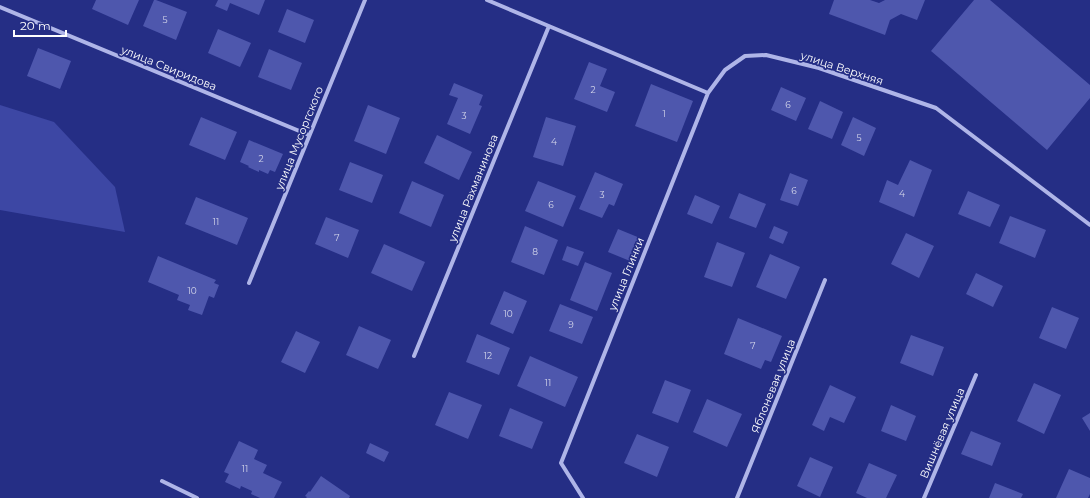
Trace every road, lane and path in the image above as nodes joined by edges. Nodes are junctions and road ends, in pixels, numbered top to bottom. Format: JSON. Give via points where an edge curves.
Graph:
{"nodes":[{"id":1,"x":365,"y":0,"type":"edge"},
{"id":2,"x":487,"y":0,"type":"edge"},
{"id":3,"x":0,"y":7,"type":"edge"},
{"id":4,"x":549,"y":26,"type":"junction"},
{"id":5,"x":708,"y":93,"type":"junction"},
{"id":6,"x":309,"y":135,"type":"junction"},
{"id":7,"x":1090,"y":225,"type":"edge"},
{"id":8,"x":825,"y":280,"type":"dead end"},
{"id":9,"x":249,"y":283,"type":"dead end"},
{"id":10,"x":414,"y":356,"type":"dead end"},
{"id":11,"x":976,"y":375,"type":"dead end"},
{"id":12,"x":162,"y":481,"type":"dead end"},
{"id":13,"x":197,"y":498,"type":"edge"},
{"id":14,"x":584,"y":498,"type":"edge"},
{"id":15,"x":737,"y":498,"type":"edge"},
{"id":16,"x":924,"y":498,"type":"edge"}],
"edges":[{"from":1,"to":6,"type":"street","name":"улица Мусоргского"},
{"from":2,"to":4,"type":"street"},
{"from":3,"to":6,"type":"street","name":"улица Свиридова"},
{"from":4,"to":5,"type":"street"},
{"from":4,"to":10,"type":"street","name":"улица Рахманинова"},
{"from":5,"to":7,"type":"street","name":"улица Верхняя","via":[[725,70],[745,56],[766,55],[819,68],[936,108]]},
{"from":5,"to":14,"type":"street","name":"улица Глинки","via":[[560,463]]},
{"from":6,"to":9,"type":"street","name":"улица Мусоргского"},
{"from":8,"to":15,"type":"street","name":"Яблоневая улица"},
{"from":11,"to":16,"type":"street","name":"Вишнёвая улица"},
{"from":12,"to":13,"type":"street"}]}
